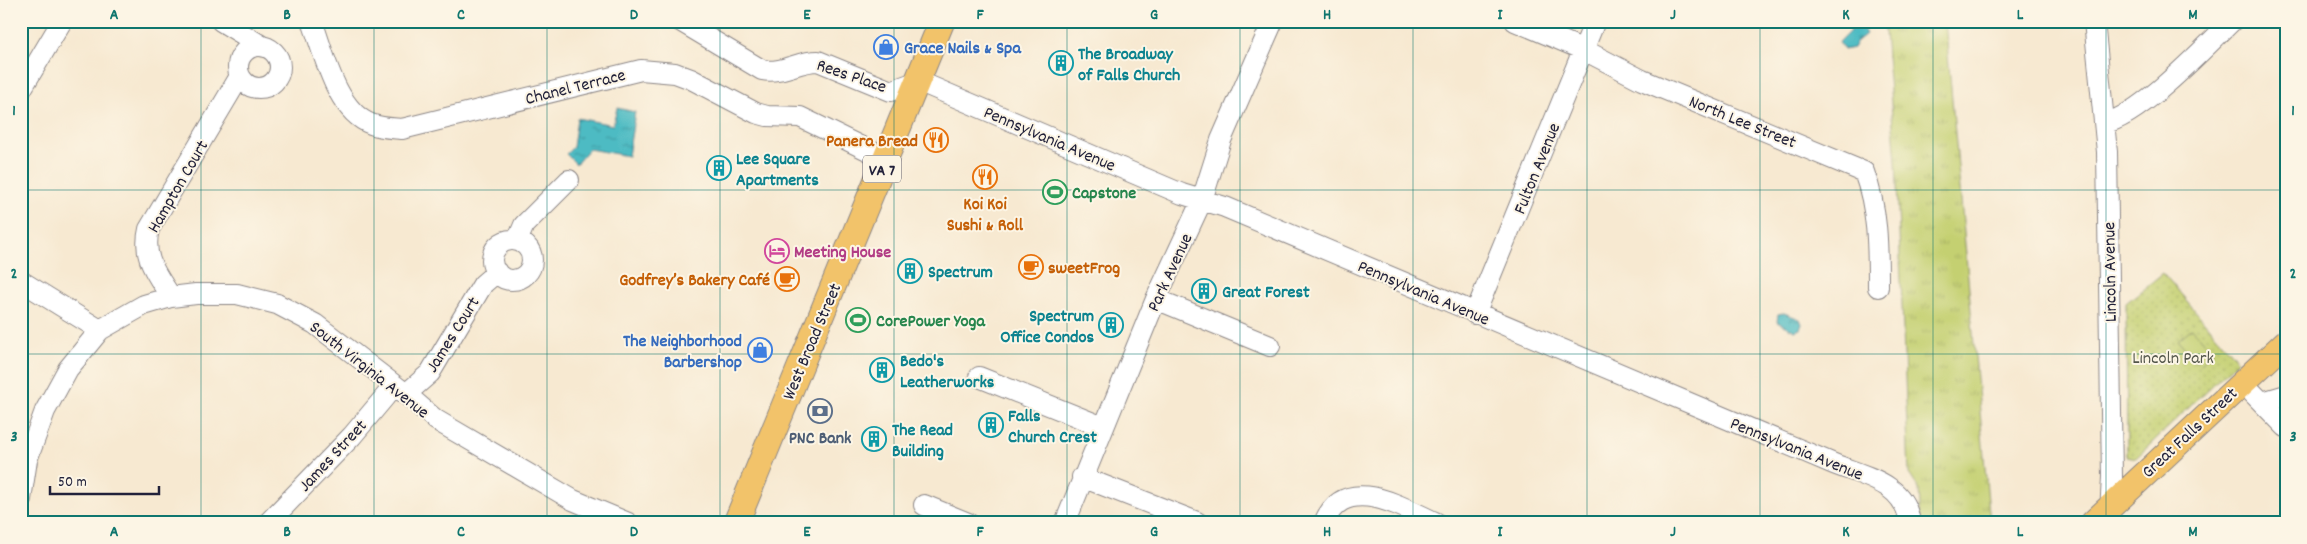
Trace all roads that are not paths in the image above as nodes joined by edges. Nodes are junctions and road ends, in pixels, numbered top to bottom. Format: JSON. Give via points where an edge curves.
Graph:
{"nodes":[{"id":1,"x":62,"y":21,"type":"edge"},
{"id":2,"x":221,"y":21,"type":"edge"},
{"id":3,"x":312,"y":21,"type":"edge"},
{"id":4,"x":680,"y":21,"type":"edge"},
{"id":5,"x":942,"y":21,"type":"edge"},
{"id":6,"x":1273,"y":21,"type":"edge"},
{"id":7,"x":1515,"y":21,"type":"edge"},
{"id":8,"x":1595,"y":21,"type":"edge"},
{"id":9,"x":2094,"y":21,"type":"edge"},
{"id":10,"x":2232,"y":21,"type":"edge"},
{"id":11,"x":262,"y":46,"type":"junction"},
{"id":12,"x":1584,"y":50,"type":"junction"},
{"id":13,"x":240,"y":76,"type":"junction"},
{"id":14,"x":918,"y":81,"type":"junction"},
{"id":15,"x":21,"y":90,"type":"edge"},
{"id":16,"x":2105,"y":123,"type":"junction"},
{"id":17,"x":886,"y":159,"type":"junction"},
{"id":18,"x":569,"y":180,"type":"dead end"},
{"id":19,"x":1202,"y":200,"type":"junction"},
{"id":20,"x":518,"y":240,"type":"junction"},
{"id":21,"x":497,"y":272,"type":"junction"},
{"id":22,"x":21,"y":281,"type":"edge"},
{"id":23,"x":1878,"y":287,"type":"dead end"},
{"id":24,"x":171,"y":297,"type":"junction"},
{"id":25,"x":1156,"y":298,"type":"junction"},
{"id":26,"x":1475,"y":314,"type":"junction"},
{"id":27,"x":100,"y":330,"type":"junction"},
{"id":28,"x":2286,"y":342,"type":"edge"},
{"id":29,"x":1270,"y":346,"type":"dead end"},
{"id":30,"x":979,"y":377,"type":"dead end"},
{"id":31,"x":2242,"y":382,"type":"junction"},
{"id":32,"x":400,"y":390,"type":"junction"},
{"id":33,"x":2286,"y":395,"type":"edge"},
{"id":34,"x":2262,"y":402,"type":"junction"},
{"id":35,"x":1103,"y":427,"type":"junction"},
{"id":36,"x":2286,"y":427,"type":"edge"},
{"id":37,"x":1082,"y":477,"type":"junction"},
{"id":38,"x":21,"y":499,"type":"edge"},
{"id":39,"x":924,"y":505,"type":"dead end"},
{"id":40,"x":2110,"y":514,"type":"edge"},
{"id":41,"x":1197,"y":522,"type":"edge"},
{"id":42,"x":268,"y":523,"type":"edge"},
{"id":43,"x":628,"y":523,"type":"edge"},
{"id":44,"x":736,"y":523,"type":"edge"},
{"id":45,"x":968,"y":523,"type":"edge"},
{"id":46,"x":1065,"y":523,"type":"edge"},
{"id":47,"x":1324,"y":523,"type":"edge"},
{"id":48,"x":1437,"y":523,"type":"edge"},
{"id":49,"x":1910,"y":523,"type":"edge"},
{"id":50,"x":2093,"y":523,"type":"edge"}],
"edges":[{"from":1,"to":15,"type":"street"},
{"from":2,"to":11,"type":"street"},
{"from":3,"to":17,"type":"street","name":"Chanel Terrace","via":[[346,105],[362,119],[382,128],[402,128],[641,70],[691,79],[756,114],[800,117]]},
{"from":4,"to":14,"type":"street","name":"Rees Place","via":[[762,70],[772,72],[807,61],[818,61],[891,91]]},
{"from":5,"to":14,"type":"main road","name":"West Broad Street","number":"VA 7"},
{"from":6,"to":19,"type":"street","name":"Park Avenue","via":[[1221,140]]},
{"from":7,"to":12,"type":"street","name":"North Lee Street"},
{"from":8,"to":12,"type":"street","name":"Fulton Avenue"},
{"from":9,"to":16,"type":"street","name":"Lincoln Avenue"},
{"from":10,"to":16,"type":"street","via":[[2140,106],[2122,118]]},
{"from":11,"to":13,"type":"street","name":"Hampton Court","via":[[244,52],[238,64]]},
{"from":11,"to":13,"type":"street","via":[[278,59],[276,79],[257,87],[250,86]]},
{"from":12,"to":23,"type":"street","name":"North Lee Street","via":[[1642,80],[1864,172],[1871,190],[1878,235]]},
{"from":12,"to":26,"type":"street","name":"Fulton Avenue"},
{"from":13,"to":24,"type":"street","name":"Hampton Court","via":[[149,229],[147,256]]},
{"from":14,"to":17,"type":"main road","name":"West Broad Street","number":"VA 7"},
{"from":14,"to":19,"type":"street","name":"Pennsylvania Avenue","via":[[1092,157]]},
{"from":16,"to":40,"type":"street","name":"Lincoln Avenue"},
{"from":17,"to":44,"type":"main road","name":"West Broad Street","number":"VA 7"},
{"from":18,"to":20,"type":"street","via":[[524,225]]},
{"from":19,"to":25,"type":"street","name":"Park Avenue"},
{"from":19,"to":26,"type":"street","name":"Pennsylvania Avenue","via":[[1226,207]]},
{"from":20,"to":21,"type":"street","via":[[497,246],[492,262]]},
{"from":20,"to":21,"type":"street","via":[[530,251],[530,270],[519,279],[505,280]]},
{"from":21,"to":32,"type":"street","name":"James Court","via":[[483,284],[430,373]]},
{"from":22,"to":27,"type":"street"},
{"from":24,"to":27,"type":"street","name":"South Virginia Avenue","via":[[144,305]]},
{"from":24,"to":32,"type":"street","name":"South Virginia Avenue","via":[[237,294],[277,304],[315,324]]},
{"from":25,"to":29,"type":"street"},
{"from":25,"to":35,"type":"street","name":"Park Avenue"},
{"from":26,"to":49,"type":"street","name":"Pennsylvania Avenue","via":[[1886,484],[1904,502]]},
{"from":27,"to":38,"type":"street","via":[[68,369],[45,411],[27,460]]},
{"from":28,"to":31,"type":"main road","name":"Great Falls Street"},
{"from":30,"to":35,"type":"street"},
{"from":31,"to":34,"type":"street"},
{"from":31,"to":40,"type":"main road","name":"Great Falls Street"},
{"from":32,"to":42,"type":"street","name":"James Street"},
{"from":32,"to":43,"type":"street","name":"South Virginia Avenue","via":[[436,420],[523,473],[573,500]]},
{"from":33,"to":34,"type":"street"},
{"from":34,"to":36,"type":"street"},
{"from":35,"to":37,"type":"street","name":"Park Avenue"},
{"from":37,"to":41,"type":"street"},
{"from":37,"to":46,"type":"street","name":"Park Avenue"},
{"from":39,"to":45,"type":"street"},
{"from":40,"to":50,"type":"main road","name":"Great Falls Street"},
{"from":47,"to":48,"type":"street","via":[[1333,507],[1342,500],[1365,495]]}]}
